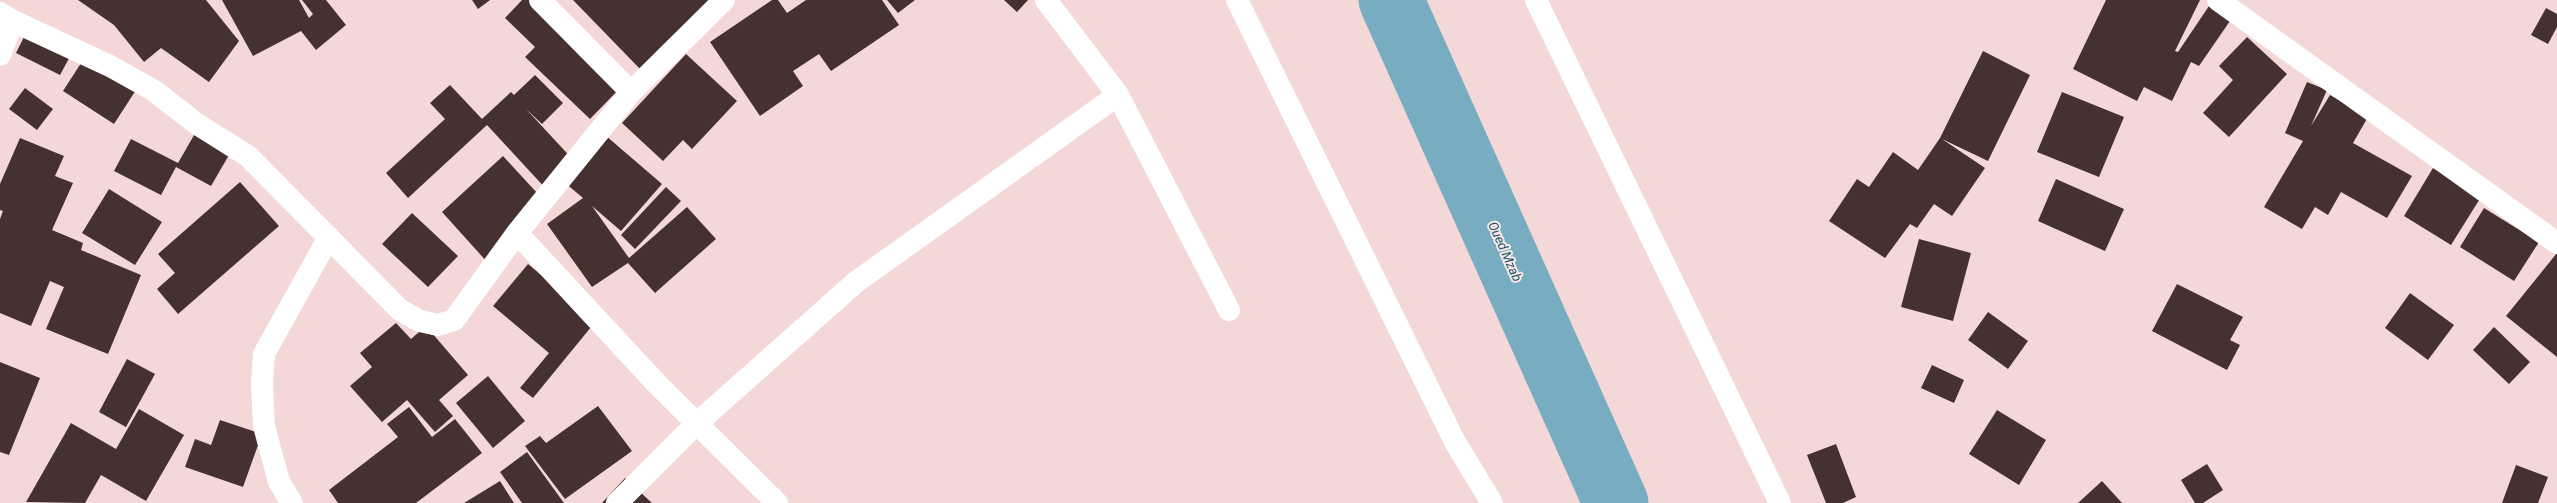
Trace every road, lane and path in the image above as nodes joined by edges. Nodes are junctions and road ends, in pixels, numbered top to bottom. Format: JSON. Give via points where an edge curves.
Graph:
{"nodes":[{"id":1,"x":540,"y":0,"type":"edge"},
{"id":2,"x":724,"y":0,"type":"edge"},
{"id":3,"x":1046,"y":0,"type":"edge"},
{"id":4,"x":1237,"y":0,"type":"edge"},
{"id":5,"x":1536,"y":0,"type":"edge"},
{"id":6,"x":2218,"y":0,"type":"edge"},
{"id":7,"x":6,"y":17,"type":"edge"},
{"id":8,"x":0,"y":55,"type":"edge"},
{"id":9,"x":631,"y":92,"type":"junction"},
{"id":10,"x":1118,"y":94,"type":"junction"},
{"id":11,"x":517,"y":233,"type":"junction"},
{"id":12,"x":329,"y":237,"type":"junction"},
{"id":13,"x":2557,"y":244,"type":"edge"},
{"id":14,"x":1229,"y":310,"type":"dead end"},
{"id":15,"x":696,"y":424,"type":"junction"},
{"id":16,"x":292,"y":503,"type":"edge"},
{"id":17,"x":617,"y":503,"type":"edge"},
{"id":18,"x":777,"y":503,"type":"edge"},
{"id":19,"x":1492,"y":503,"type":"edge"},
{"id":20,"x":1780,"y":503,"type":"edge"}],
"edges":[{"from":1,"to":9,"type":"street"},
{"from":2,"to":9,"type":"street"},
{"from":3,"to":10,"type":"street"},
{"from":4,"to":19,"type":"street","via":[[1455,442]]},
{"from":5,"to":20,"type":"street"},
{"from":6,"to":13,"type":"street"},
{"from":7,"to":8,"type":"street"},
{"from":7,"to":12,"type":"street","via":[[110,66],[153,90],[197,124],[248,156]]},
{"from":9,"to":11,"type":"street"},
{"from":10,"to":14,"type":"street"},
{"from":10,"to":15,"type":"street","via":[[856,282]]},
{"from":11,"to":12,"type":"street","via":[[454,320],[438,325],[420,322],[400,310]]},
{"from":11,"to":15,"type":"street"},
{"from":12,"to":16,"type":"street","via":[[264,354],[264,426],[279,482]]},
{"from":15,"to":17,"type":"street"},
{"from":15,"to":18,"type":"street"}]}
